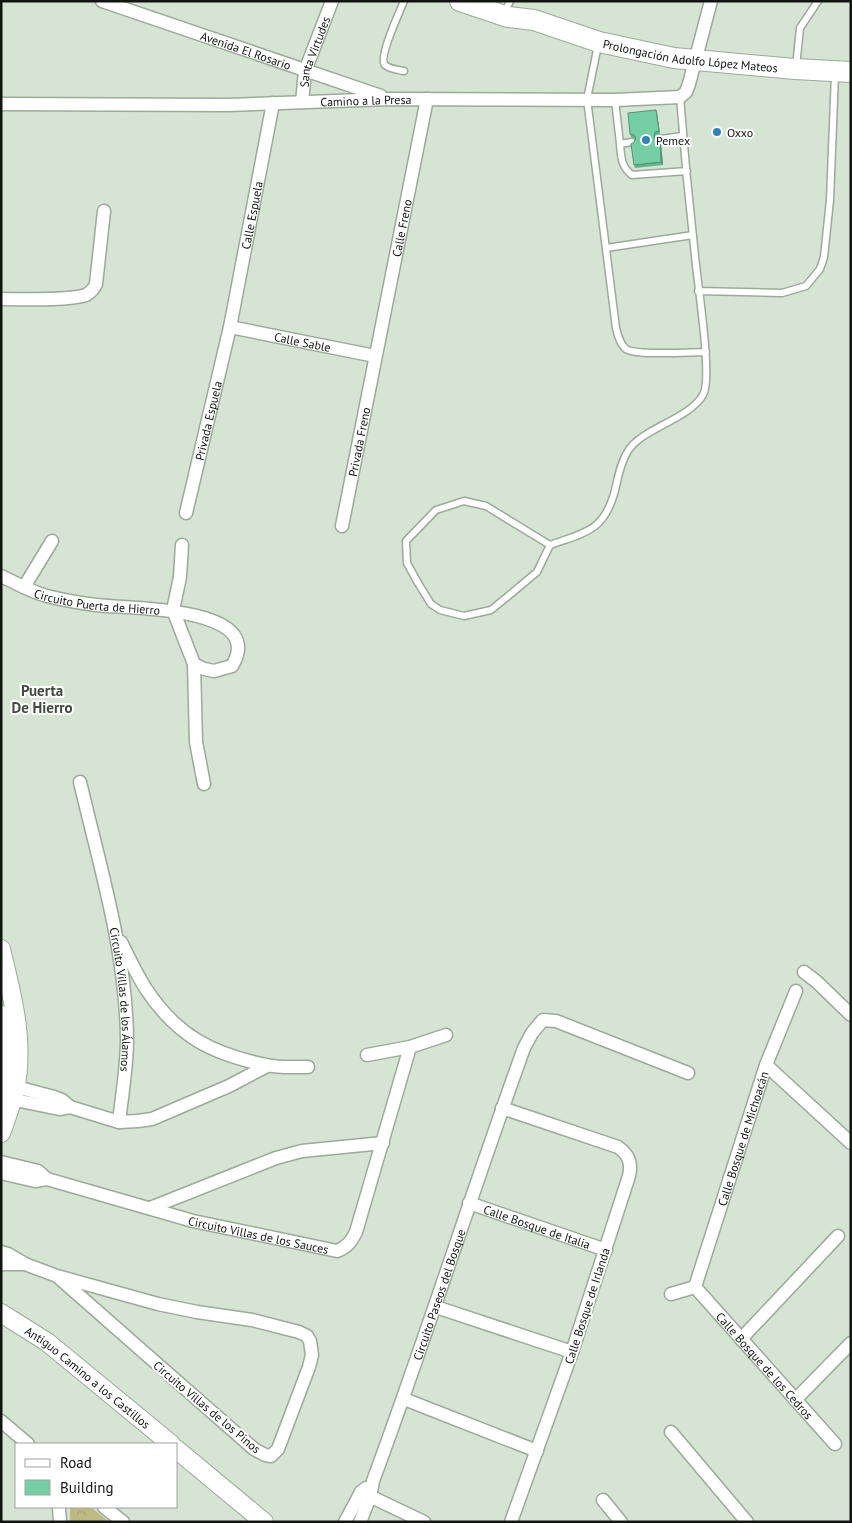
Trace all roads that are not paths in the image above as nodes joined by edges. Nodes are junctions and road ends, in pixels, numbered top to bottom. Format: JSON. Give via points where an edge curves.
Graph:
{"nodes":[{"id":1,"x":102,"y":1,"type":"edge"},
{"id":2,"x":332,"y":1,"type":"edge"},
{"id":3,"x":404,"y":1,"type":"edge"},
{"id":4,"x":711,"y":1,"type":"edge"},
{"id":5,"x":818,"y":1,"type":"edge"},
{"id":6,"x":469,"y":3,"type":"edge"},
{"id":7,"x":504,"y":6,"type":"edge"},
{"id":8,"x":599,"y":42,"type":"junction"},
{"id":9,"x":697,"y":55,"type":"junction"},
{"id":10,"x":795,"y":69,"type":"junction"},
{"id":11,"x":305,"y":71,"type":"junction"},
{"id":12,"x":404,"y":72,"type":"dead end"},
{"id":13,"x":843,"y":72,"type":"edge"},
{"id":14,"x":680,"y":97,"type":"junction"},
{"id":15,"x":390,"y":99,"type":"junction"},
{"id":16,"x":428,"y":99,"type":"junction"},
{"id":17,"x":587,"y":99,"type":"junction"},
{"id":18,"x":615,"y":100,"type":"junction"},
{"id":19,"x":302,"y":102,"type":"junction"},
{"id":20,"x":274,"y":103,"type":"junction"},
{"id":21,"x":1,"y":104,"type":"edge"},
{"id":22,"x":683,"y":136,"type":"junction"},
{"id":23,"x":660,"y":139,"type":"edge"},
{"id":24,"x":632,"y":142,"type":"edge"},
{"id":25,"x":620,"y":144,"type":"junction"},
{"id":26,"x":687,"y":171,"type":"junction"},
{"id":27,"x":104,"y":211,"type":"dead end"},
{"id":28,"x":693,"y":236,"type":"junction"},
{"id":29,"x":606,"y":248,"type":"junction"},
{"id":30,"x":698,"y":291,"type":"junction"},
{"id":31,"x":1,"y":299,"type":"edge"},
{"id":32,"x":230,"y":327,"type":"junction"},
{"id":33,"x":706,"y":352,"type":"junction"},
{"id":34,"x":375,"y":356,"type":"junction"},
{"id":35,"x":186,"y":513,"type":"dead end"},
{"id":36,"x":342,"y":526,"type":"dead end"},
{"id":37,"x":52,"y":540,"type":"dead end"},
{"id":38,"x":182,"y":545,"type":"dead end"},
{"id":39,"x":550,"y":545,"type":"junction"},
{"id":40,"x":1,"y":576,"type":"edge"},
{"id":41,"x":24,"y":587,"type":"junction"},
{"id":42,"x":173,"y":610,"type":"junction"},
{"id":43,"x":194,"y":664,"type":"junction"},
{"id":44,"x":80,"y":782,"type":"dead end"},
{"id":45,"x":204,"y":784,"type":"dead end"},
{"id":46,"x":117,"y":936,"type":"junction"},
{"id":47,"x":1,"y":949,"type":"edge"},
{"id":48,"x":804,"y":972,"type":"dead end"},
{"id":49,"x":796,"y":991,"type":"dead end"},
{"id":50,"x":1,"y":1015,"type":"edge"},
{"id":51,"x":851,"y":1015,"type":"edge"},
{"id":52,"x":446,"y":1035,"type":"dead end"},
{"id":53,"x":410,"y":1047,"type":"junction"},
{"id":54,"x":367,"y":1055,"type":"dead end"},
{"id":55,"x":766,"y":1065,"type":"junction"},
{"id":56,"x":267,"y":1066,"type":"junction"},
{"id":57,"x":308,"y":1067,"type":"dead end"},
{"id":58,"x":688,"y":1073,"type":"dead end"},
{"id":59,"x":7,"y":1093,"type":"edge"},
{"id":60,"x":502,"y":1108,"type":"junction"},
{"id":61,"x":118,"y":1122,"type":"junction"},
{"id":62,"x":1,"y":1133,"type":"edge"},
{"id":63,"x":383,"y":1143,"type":"junction"},
{"id":64,"x":851,"y":1143,"type":"edge"},
{"id":65,"x":1,"y":1162,"type":"edge"},
{"id":66,"x":1,"y":1173,"type":"edge"},
{"id":67,"x":47,"y":1179,"type":"junction"},
{"id":68,"x":469,"y":1203,"type":"junction"},
{"id":69,"x":150,"y":1208,"type":"junction"},
{"id":70,"x":838,"y":1236,"type":"dead end"},
{"id":71,"x":606,"y":1250,"type":"junction"},
{"id":72,"x":1,"y":1252,"type":"edge"},
{"id":73,"x":1,"y":1264,"type":"edge"},
{"id":74,"x":25,"y":1264,"type":"junction"},
{"id":75,"x":58,"y":1276,"type":"junction"},
{"id":76,"x":695,"y":1287,"type":"junction"},
{"id":77,"x":671,"y":1294,"type":"dead end"},
{"id":78,"x":436,"y":1307,"type":"junction"},
{"id":79,"x":1,"y":1313,"type":"edge"},
{"id":80,"x":742,"y":1340,"type":"junction"},
{"id":81,"x":851,"y":1343,"type":"edge"},
{"id":82,"x":572,"y":1352,"type":"junction"},
{"id":83,"x":404,"y":1399,"type":"junction"},
{"id":84,"x":795,"y":1400,"type":"junction"},
{"id":85,"x":1,"y":1421,"type":"edge"},
{"id":86,"x":671,"y":1432,"type":"dead end"},
{"id":87,"x":27,"y":1443,"type":"edge"},
{"id":88,"x":170,"y":1443,"type":"edge"},
{"id":89,"x":834,"y":1444,"type":"dead end"},
{"id":90,"x":178,"y":1451,"type":"edge"},
{"id":91,"x":537,"y":1451,"type":"junction"},
{"id":92,"x":366,"y":1495,"type":"junction"},
{"id":93,"x":603,"y":1500,"type":"dead end"},
{"id":94,"x":59,"y":1508,"type":"edge"},
{"id":95,"x":105,"y":1508,"type":"edge"},
{"id":96,"x":60,"y":1522,"type":"edge"},
{"id":97,"x":123,"y":1522,"type":"edge"},
{"id":98,"x":264,"y":1522,"type":"edge"},
{"id":99,"x":345,"y":1522,"type":"edge"},
{"id":100,"x":360,"y":1522,"type":"edge"},
{"id":101,"x":424,"y":1522,"type":"edge"},
{"id":102,"x":511,"y":1522,"type":"edge"},
{"id":103,"x":621,"y":1522,"type":"edge"},
{"id":104,"x":746,"y":1522,"type":"edge"}],
"edges":[{"from":1,"to":11,"type":"street","name":"Avenida El Rosario"},
{"from":2,"to":11,"type":"street","name":"Santa Virtudes"},
{"from":3,"to":12,"type":"lane","via":[[383,61],[387,66]]},
{"from":4,"to":9,"type":"street"},
{"from":5,"to":10,"type":"lane","via":[[800,28]]},
{"from":6,"to":7,"type":"main road","name":"Prolongación Adolfo López Mateos"},
{"from":7,"to":8,"type":"main road","name":"Prolongación Adolfo López Mateos"},
{"from":8,"to":9,"type":"main road","name":"Prolongación Adolfo López Mateos","via":[[664,56]]},
{"from":8,"to":17,"type":"lane"},
{"from":9,"to":10,"type":"main road","name":"Prolongación Adolfo López Mateos"},
{"from":9,"to":14,"type":"street","via":[[689,84]]},
{"from":10,"to":13,"type":"main road","name":"Prolongación Adolfo López Mateos"},
{"from":11,"to":15,"type":"street","name":"Avenida El Rosario"},
{"from":11,"to":19,"type":"street","name":"Santa Virtudes"},
{"from":13,"to":30,"type":"lane","via":[[824,257],[820,269],[806,286],[782,293]]},
{"from":14,"to":18,"type":"street","name":"Camino a la Presa"},
{"from":14,"to":22,"type":"lane"},
{"from":15,"to":16,"type":"street","name":"Camino a la Presa"},
{"from":15,"to":19,"type":"street","name":"Camino a la Presa"},
{"from":16,"to":17,"type":"street","name":"Camino a la Presa"},
{"from":16,"to":34,"type":"street","name":"Calle Freno"},
{"from":17,"to":18,"type":"street","name":"Camino a la Presa"},
{"from":17,"to":29,"type":"lane"},
{"from":18,"to":25,"type":"lane"},
{"from":19,"to":20,"type":"street","name":"Camino a la Presa"},
{"from":20,"to":21,"type":"street","name":"Camino a la Presa"},
{"from":20,"to":32,"type":"street","name":"Calle Espuela"},
{"from":22,"to":23,"type":"lane"},
{"from":22,"to":26,"type":"lane"},
{"from":24,"to":25,"type":"lane"},
{"from":25,"to":26,"type":"lane","via":[[624,168],[632,175]]},
{"from":26,"to":28,"type":"lane"},
{"from":27,"to":31,"type":"street","via":[[93,290],[73,297]]},
{"from":28,"to":29,"type":"lane"},
{"from":28,"to":30,"type":"lane"},
{"from":29,"to":33,"type":"lane","via":[[616,328],[622,344],[633,352]]},
{"from":30,"to":33,"type":"lane"},
{"from":32,"to":34,"type":"street","name":"Calle Sable"},
{"from":32,"to":35,"type":"street","name":"Privada Espuela"},
{"from":33,"to":39,"type":"lane","via":[[704,394],[695,404],[638,440],[629,450],[606,516],[598,526]]},
{"from":34,"to":36,"type":"street","name":"Privada Freno"},
{"from":37,"to":41,"type":"street","name":"Circuito Puerta de Hierro"},
{"from":38,"to":42,"type":"street","name":"Circuito Puerta de Hierro"},
{"from":39,"to":39,"type":"lane","via":[[537,572],[507,597],[491,610],[464,616],[440,610],[431,604],[407,563],[406,553],[406,541],[436,510],[464,501],[486,506]]},
{"from":40,"to":41,"type":"street","name":"Circuito Puerta de Hierro"},
{"from":41,"to":42,"type":"street","name":"Circuito Puerta de Hierro","via":[[46,596],[96,605]]},
{"from":42,"to":43,"type":"street","name":"Circuito Puerta de Hierro"},
{"from":42,"to":43,"type":"street","name":"Circuito Puerta de Hierro","via":[[214,621],[236,638],[237,655],[232,666],[214,671]]},
{"from":43,"to":45,"type":"street","name":"Circuito Puerta de Hierro","via":[[196,742]]},
{"from":44,"to":46,"type":"street"},
{"from":46,"to":56,"type":"street","name":"Circuito Villas de los Álamos","via":[[146,989],[182,1031],[214,1050]]},
{"from":46,"to":61,"type":"street","name":"Circuito Villas de los Álamos","via":[[127,1040]]},
{"from":47,"to":59,"type":"street","via":[[15,1008],[18,1040]]},
{"from":48,"to":51,"type":"street"},
{"from":49,"to":55,"type":"street","name":"Calle Bosque de Michoacán"},
{"from":50,"to":59,"type":"street"},
{"from":52,"to":53,"type":"street"},
{"from":53,"to":54,"type":"street"},
{"from":53,"to":63,"type":"street","name":"Circuito Villas de los Sauces"},
{"from":55,"to":64,"type":"street"},
{"from":55,"to":76,"type":"street","name":"Calle Bosque de Michoacán"},
{"from":56,"to":57,"type":"street","name":"Circuito Villas de los Álamos"},
{"from":56,"to":61,"type":"street","name":"Circuito Villas de los Álamos","via":[[152,1119]]},
{"from":58,"to":60,"type":"street","name":"Circuito Paseos del Bosque","via":[[556,1021],[543,1020],[524,1048]]},
{"from":59,"to":61,"type":"street","name":"Circuito Villas de los Álamos","via":[[59,1109],[70,1106]]},
{"from":59,"to":62,"type":"street"},
{"from":60,"to":68,"type":"street","name":"Circuito Paseos del Bosque"},
{"from":60,"to":71,"type":"street","name":"Calle Bosque de Irlanda","via":[[624,1151],[629,1160],[629,1176]]},
{"from":63,"to":69,"type":"street","via":[[310,1150],[285,1156]]},
{"from":63,"to":69,"type":"street","name":"Circuito Villas de los Sauces","via":[[356,1232],[345,1248],[337,1251],[214,1226]]},
{"from":65,"to":67,"type":"street","name":"Circuito Villas de los Sauces","via":[[38,1171]]},
{"from":66,"to":67,"type":"street","name":"Circuito Villas de los Sauces","via":[[35,1181]]},
{"from":67,"to":69,"type":"street","name":"Circuito Villas de los Sauces"},
{"from":68,"to":71,"type":"street","name":"Calle Bosque de Italia"},
{"from":68,"to":78,"type":"street","name":"Circuito Paseos del Bosque"},
{"from":70,"to":80,"type":"street"},
{"from":71,"to":82,"type":"street","name":"Calle Bosque de Irlanda"},
{"from":72,"to":74,"type":"street","name":"Circuito Villas de los Pinos"},
{"from":73,"to":74,"type":"street","name":"Circuito Villas de los Pinos"},
{"from":74,"to":75,"type":"street","name":"Circuito Villas de los Pinos"},
{"from":75,"to":75,"type":"street","name":"Circuito Villas de los Pinos","via":[[197,1312],[264,1323],[306,1336],[312,1355],[278,1449],[271,1456],[254,1449]]},
{"from":76,"to":77,"type":"street"},
{"from":76,"to":80,"type":"street","name":"Calle Bosque de los Cedros"},
{"from":78,"to":82,"type":"street"},
{"from":78,"to":83,"type":"street","name":"Circuito Paseos del Bosque"},
{"from":79,"to":88,"type":"street","name":"Antiguo Camino a los Castillos","via":[[53,1347]]},
{"from":80,"to":84,"type":"street","name":"Calle Bosque de los Cedros"},
{"from":81,"to":84,"type":"street"},
{"from":82,"to":91,"type":"street","name":"Calle Bosque de Irlanda"},
{"from":83,"to":91,"type":"street"},
{"from":83,"to":92,"type":"street","name":"Circuito Paseos del Bosque"},
{"from":84,"to":89,"type":"street","name":"Calle Bosque de los Cedros"},
{"from":85,"to":87,"type":"street"},
{"from":86,"to":104,"type":"street"},
{"from":90,"to":98,"type":"street"},
{"from":91,"to":102,"type":"street","name":"Calle Bosque de Irlanda"},
{"from":92,"to":99,"type":"street","name":"Circuito Paseos del Bosque"},
{"from":92,"to":100,"type":"street","name":"Circuito Paseos del Bosque"},
{"from":92,"to":101,"type":"street"},
{"from":93,"to":103,"type":"street"},
{"from":94,"to":96,"type":"street"},
{"from":95,"to":97,"type":"street"}]}
